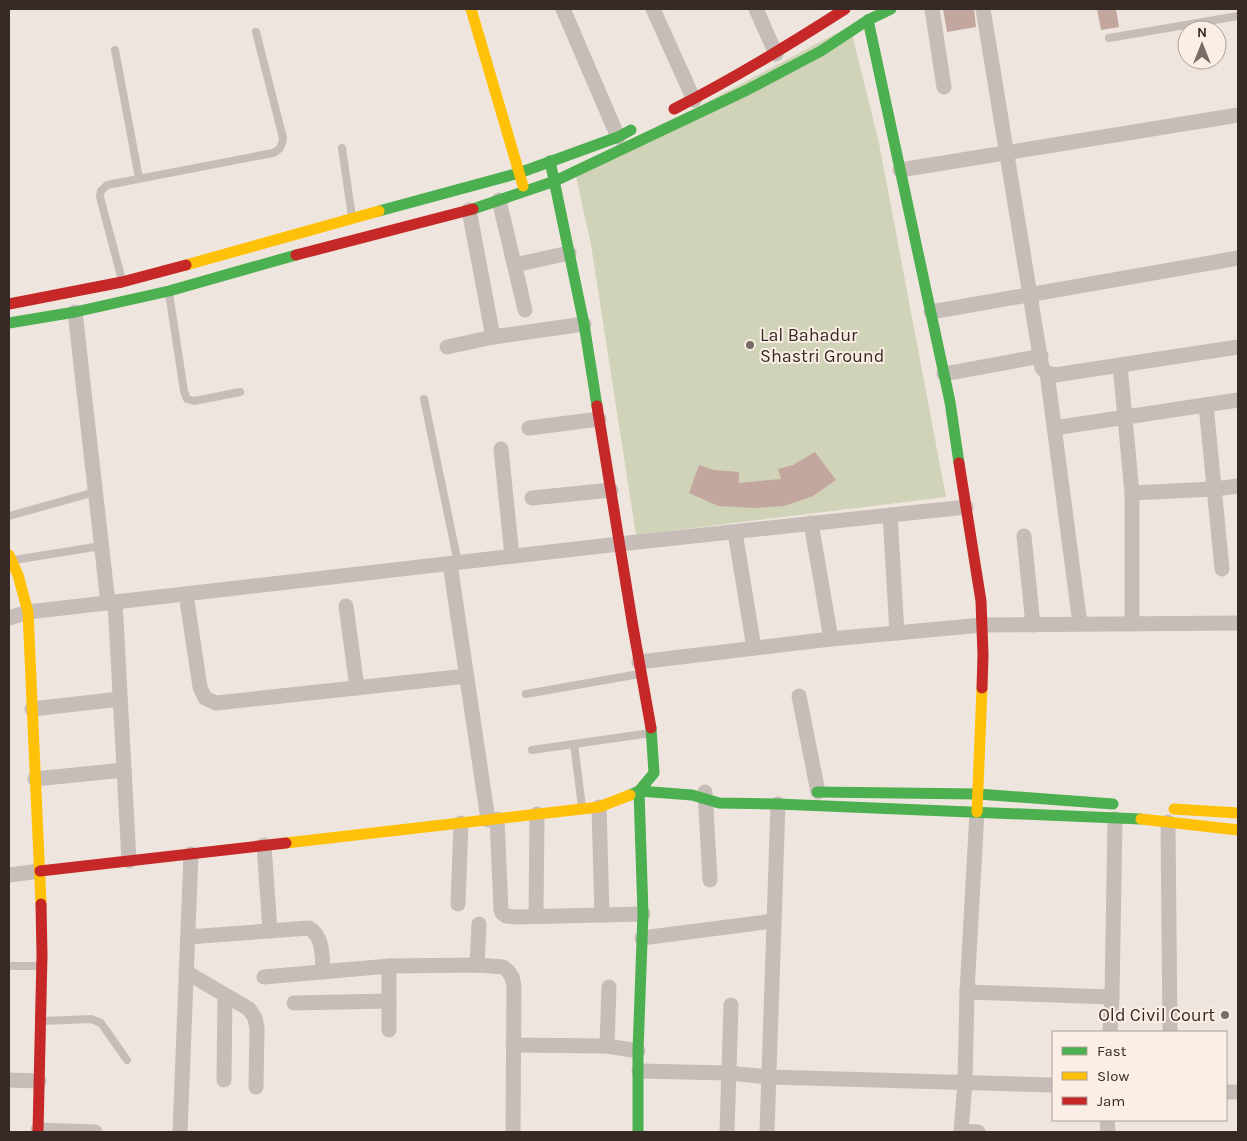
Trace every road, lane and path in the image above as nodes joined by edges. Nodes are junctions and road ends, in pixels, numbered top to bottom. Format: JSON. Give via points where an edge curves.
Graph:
{"nodes":[{"id":1,"x":471,"y":9,"type":"edge"},
{"id":2,"x":563,"y":9,"type":"edge"},
{"id":3,"x":653,"y":9,"type":"edge"},
{"id":4,"x":756,"y":9,"type":"edge"},
{"id":5,"x":845,"y":9,"type":"edge"},
{"id":6,"x":851,"y":9,"type":"edge"},
{"id":7,"x":891,"y":9,"type":"edge"},
{"id":8,"x":932,"y":9,"type":"edge"},
{"id":9,"x":984,"y":9,"type":"edge"},
{"id":10,"x":1238,"y":16,"type":"edge"},
{"id":11,"x":863,"y":23,"type":"junction"},
{"id":12,"x":256,"y":32,"type":"dead end"},
{"id":13,"x":1109,"y":38,"type":"dead end"},
{"id":14,"x":115,"y":50,"type":"dead end"},
{"id":15,"x":776,"y":54,"type":"junction"},
{"id":16,"x":944,"y":87,"type":"dead end"},
{"id":17,"x":694,"y":100,"type":"junction"},
{"id":18,"x":660,"y":116,"type":"dead end"},
{"id":19,"x":1238,"y":116,"type":"edge"},
{"id":20,"x":643,"y":124,"type":"dead end"},
{"id":21,"x":618,"y":137,"type":"junction"},
{"id":22,"x":342,"y":148,"type":"dead end"},
{"id":23,"x":1007,"y":152,"type":"junction"},
{"id":24,"x":550,"y":161,"type":"junction"},
{"id":25,"x":900,"y":170,"type":"junction"},
{"id":26,"x":519,"y":173,"type":"junction"},
{"id":27,"x":139,"y":178,"type":"junction"},
{"id":28,"x":555,"y":181,"type":"junction"},
{"id":29,"x":524,"y":192,"type":"junction"},
{"id":30,"x":498,"y":200,"type":"junction"},
{"id":31,"x":469,"y":210,"type":"junction"},
{"id":32,"x":352,"y":219,"type":"junction"},
{"id":33,"x":569,"y":253,"type":"junction"},
{"id":34,"x":1238,"y":258,"type":"edge"},
{"id":35,"x":515,"y":265,"type":"junction"},
{"id":36,"x":122,"y":282,"type":"junction"},
{"id":37,"x":169,"y":291,"type":"junction"},
{"id":38,"x":1031,"y":294,"type":"junction"},
{"id":39,"x":127,"y":301,"type":"junction"},
{"id":40,"x":9,"y":304,"type":"edge"},
{"id":41,"x":525,"y":310,"type":"dead end"},
{"id":42,"x":75,"y":312,"type":"junction"},
{"id":43,"x":931,"y":312,"type":"junction"},
{"id":44,"x":9,"y":323,"type":"edge"},
{"id":45,"x":584,"y":324,"type":"junction"},
{"id":46,"x":493,"y":337,"type":"junction"},
{"id":47,"x":446,"y":347,"type":"dead end"},
{"id":48,"x":1238,"y":347,"type":"edge"},
{"id":49,"x":1040,"y":356,"type":"junction"},
{"id":50,"x":1120,"y":365,"type":"junction"},
{"id":51,"x":1047,"y":373,"type":"junction"},
{"id":52,"x":944,"y":374,"type":"junction"},
{"id":53,"x":240,"y":392,"type":"dead end"},
{"id":54,"x":424,"y":398,"type":"dead end"},
{"id":55,"x":1238,"y":400,"type":"edge"},
{"id":56,"x":1206,"y":405,"type":"junction"},
{"id":57,"x":1124,"y":417,"type":"junction"},
{"id":58,"x":599,"y":419,"type":"junction"},
{"id":59,"x":529,"y":428,"type":"dead end"},
{"id":60,"x":1054,"y":428,"type":"junction"},
{"id":61,"x":501,"y":449,"type":"dead end"},
{"id":62,"x":1238,"y":486,"type":"edge"},
{"id":63,"x":1214,"y":489,"type":"junction"},
{"id":64,"x":610,"y":490,"type":"junction"},
{"id":65,"x":95,"y":492,"type":"junction"},
{"id":66,"x":1132,"y":493,"type":"junction"},
{"id":67,"x":532,"y":498,"type":"dead end"},
{"id":68,"x":966,"y":507,"type":"junction"},
{"id":69,"x":890,"y":515,"type":"junction"},
{"id":70,"x":9,"y":516,"type":"edge"},
{"id":71,"x":811,"y":524,"type":"junction"},
{"id":72,"x":736,"y":532,"type":"junction"},
{"id":73,"x":1024,"y":536,"type":"dead end"},
{"id":74,"x":619,"y":544,"type":"junction"},
{"id":75,"x":101,"y":546,"type":"junction"},
{"id":76,"x":512,"y":556,"type":"junction"},
{"id":77,"x":11,"y":558,"type":"edge"},
{"id":78,"x":454,"y":563,"type":"junction"},
{"id":79,"x":1222,"y":569,"type":"dead end"},
{"id":80,"x":186,"y":594,"type":"junction"},
{"id":81,"x":111,"y":603,"type":"junction"},
{"id":82,"x":346,"y":606,"type":"dead end"},
{"id":83,"x":28,"y":612,"type":"junction"},
{"id":84,"x":9,"y":618,"type":"edge"},
{"id":85,"x":1238,"y":623,"type":"edge"},
{"id":86,"x":1080,"y":624,"type":"junction"},
{"id":87,"x":1132,"y":624,"type":"junction"},
{"id":88,"x":982,"y":625,"type":"junction"},
{"id":89,"x":1033,"y":625,"type":"junction"},
{"id":90,"x":897,"y":633,"type":"junction"},
{"id":91,"x":831,"y":639,"type":"junction"},
{"id":92,"x":754,"y":648,"type":"junction"},
{"id":93,"x":640,"y":668,"type":"junction"},
{"id":94,"x":467,"y":676,"type":"junction"},
{"id":95,"x":357,"y":688,"type":"junction"},
{"id":96,"x":526,"y":694,"type":"dead end"},
{"id":97,"x":799,"y":696,"type":"dead end"},
{"id":98,"x":120,"y":699,"type":"junction"},
{"id":99,"x":32,"y":709,"type":"junction"},
{"id":100,"x":652,"y":733,"type":"junction"},
{"id":101,"x":574,"y":744,"type":"junction"},
{"id":102,"x":532,"y":750,"type":"dead end"},
{"id":103,"x":124,"y":770,"type":"junction"},
{"id":104,"x":35,"y":779,"type":"junction"},
{"id":105,"x":639,"y":791,"type":"junction"},
{"id":106,"x":813,"y":792,"type":"joint"},
{"id":107,"x":705,"y":794,"type":"junction"},
{"id":108,"x":978,"y":794,"type":"junction"},
{"id":109,"x":778,"y":804,"type":"junction"},
{"id":110,"x":1123,"y":805,"type":"dead end"},
{"id":111,"x":599,"y":807,"type":"junction"},
{"id":112,"x":1161,"y":808,"type":"dead end"},
{"id":113,"x":582,"y":809,"type":"junction"},
{"id":114,"x":978,"y":812,"type":"junction"},
{"id":115,"x":1238,"y":813,"type":"edge"},
{"id":116,"x":537,"y":814,"type":"junction"},
{"id":117,"x":493,"y":819,"type":"junction"},
{"id":118,"x":1115,"y":819,"type":"junction"},
{"id":119,"x":1168,"y":822,"type":"junction"},
{"id":120,"x":461,"y":823,"type":"junction"},
{"id":121,"x":1238,"y":830,"type":"edge"},
{"id":122,"x":264,"y":845,"type":"junction"},
{"id":123,"x":191,"y":854,"type":"junction"},
{"id":124,"x":129,"y":861,"type":"junction"},
{"id":125,"x":40,"y":871,"type":"junction"},
{"id":126,"x":9,"y":875,"type":"edge"},
{"id":127,"x":710,"y":880,"type":"dead end"},
{"id":128,"x":458,"y":904,"type":"dead end"},
{"id":129,"x":643,"y":914,"type":"junction"},
{"id":130,"x":602,"y":915,"type":"junction"},
{"id":131,"x":536,"y":916,"type":"junction"},
{"id":132,"x":774,"y":921,"type":"junction"},
{"id":133,"x":479,"y":924,"type":"dead end"},
{"id":134,"x":270,"y":931,"type":"junction"},
{"id":135,"x":188,"y":937,"type":"junction"},
{"id":136,"x":642,"y":938,"type":"junction"},
{"id":137,"x":477,"y":965,"type":"junction"},
{"id":138,"x":9,"y":966,"type":"edge"},
{"id":139,"x":42,"y":966,"type":"junction"},
{"id":140,"x":390,"y":966,"type":"junction"},
{"id":141,"x":186,"y":972,"type":"junction"},
{"id":142,"x":323,"y":972,"type":"junction"},
{"id":143,"x":264,"y":977,"type":"dead end"},
{"id":144,"x":609,"y":987,"type":"dead end"},
{"id":145,"x":967,"y":992,"type":"junction"},
{"id":146,"x":225,"y":995,"type":"junction"},
{"id":147,"x":1112,"y":997,"type":"junction"},
{"id":148,"x":390,"y":1001,"type":"junction"},
{"id":149,"x":294,"y":1003,"type":"dead end"},
{"id":150,"x":731,"y":1005,"type":"dead end"},
{"id":151,"x":40,"y":1021,"type":"junction"},
{"id":152,"x":389,"y":1030,"type":"dead end"},
{"id":153,"x":1110,"y":1031,"type":"edge"},
{"id":154,"x":1170,"y":1031,"type":"edge"},
{"id":155,"x":513,"y":1045,"type":"junction"},
{"id":156,"x":607,"y":1046,"type":"junction"},
{"id":157,"x":638,"y":1050,"type":"junction"},
{"id":158,"x":127,"y":1060,"type":"dead end"},
{"id":159,"x":639,"y":1071,"type":"junction"},
{"id":160,"x":728,"y":1073,"type":"junction"},
{"id":161,"x":769,"y":1077,"type":"junction"},
{"id":162,"x":9,"y":1080,"type":"edge"},
{"id":163,"x":224,"y":1080,"type":"dead end"},
{"id":164,"x":39,"y":1081,"type":"junction"},
{"id":165,"x":964,"y":1082,"type":"junction"},
{"id":166,"x":1052,"y":1085,"type":"edge"},
{"id":167,"x":256,"y":1087,"type":"dead end"},
{"id":168,"x":38,"y":1131,"type":"edge"},
{"id":169,"x":95,"y":1132,"type":"edge"},
{"id":170,"x":180,"y":1132,"type":"edge"},
{"id":171,"x":512,"y":1132,"type":"edge"},
{"id":172,"x":638,"y":1132,"type":"edge"},
{"id":173,"x":727,"y":1132,"type":"edge"},
{"id":174,"x":767,"y":1132,"type":"edge"},
{"id":175,"x":961,"y":1132,"type":"edge"},
{"id":176,"x":978,"y":1132,"type":"edge"}],
"edges":[{"from":1,"to":26,"type":"street"},
{"from":2,"to":21,"type":"street"},
{"from":3,"to":17,"type":"street"},
{"from":4,"to":15,"type":"street"},
{"from":5,"to":15,"type":"street"},
{"from":6,"to":11,"type":"street"},
{"from":7,"to":11,"type":"street"},
{"from":8,"to":16,"type":"street"},
{"from":9,"to":23,"type":"street"},
{"from":10,"to":13,"type":"lane"},
{"from":11,"to":25,"type":"street"},
{"from":11,"to":28,"type":"street","via":[[821,51],[748,90]]},
{"from":12,"to":27,"type":"lane","via":[[283,138],[279,150]]},
{"from":14,"to":27,"type":"lane"},
{"from":15,"to":17,"type":"street"},
{"from":17,"to":18,"type":"street"},
{"from":19,"to":23,"type":"street"},
{"from":20,"to":21,"type":"street"},
{"from":21,"to":24,"type":"street"},
{"from":22,"to":32,"type":"lane"},
{"from":23,"to":25,"type":"street"},
{"from":23,"to":38,"type":"street"},
{"from":24,"to":26,"type":"street"},
{"from":24,"to":28,"type":"street"},
{"from":25,"to":43,"type":"street"},
{"from":26,"to":29,"type":"street"},
{"from":26,"to":32,"type":"street"},
{"from":27,"to":36,"type":"lane","via":[[107,185],[100,197]]},
{"from":28,"to":29,"type":"street"},
{"from":28,"to":33,"type":"street"},
{"from":29,"to":30,"type":"street"},
{"from":30,"to":31,"type":"street"},
{"from":30,"to":35,"type":"street"},
{"from":31,"to":37,"type":"street"},
{"from":31,"to":46,"type":"street"},
{"from":32,"to":36,"type":"street"},
{"from":33,"to":35,"type":"street"},
{"from":33,"to":45,"type":"street"},
{"from":34,"to":38,"type":"street"},
{"from":35,"to":41,"type":"street"},
{"from":36,"to":39,"type":"lane"},
{"from":36,"to":40,"type":"street"},
{"from":37,"to":39,"type":"street"},
{"from":37,"to":53,"type":"lane","via":[[187,398],[203,400]]},
{"from":38,"to":43,"type":"street"},
{"from":38,"to":49,"type":"street"},
{"from":39,"to":42,"type":"street"},
{"from":42,"to":44,"type":"street"},
{"from":42,"to":65,"type":"street"},
{"from":43,"to":52,"type":"street"},
{"from":45,"to":46,"type":"street"},
{"from":45,"to":58,"type":"street"},
{"from":46,"to":47,"type":"street"},
{"from":48,"to":50,"type":"street"},
{"from":49,"to":51,"type":"street","via":[[1042,368]]},
{"from":49,"to":52,"type":"street"},
{"from":50,"to":51,"type":"street","via":[[1055,375]]},
{"from":50,"to":57,"type":"street"},
{"from":51,"to":60,"type":"street"},
{"from":52,"to":68,"type":"street"},
{"from":54,"to":78,"type":"lane"},
{"from":55,"to":56,"type":"street"},
{"from":56,"to":57,"type":"street"},
{"from":56,"to":63,"type":"street"},
{"from":57,"to":60,"type":"street"},
{"from":57,"to":66,"type":"street"},
{"from":58,"to":59,"type":"street"},
{"from":58,"to":64,"type":"street"},
{"from":60,"to":86,"type":"street"},
{"from":61,"to":76,"type":"street"},
{"from":62,"to":63,"type":"street"},
{"from":63,"to":66,"type":"street"},
{"from":63,"to":79,"type":"street"},
{"from":64,"to":67,"type":"street"},
{"from":64,"to":74,"type":"street"},
{"from":65,"to":70,"type":"lane"},
{"from":65,"to":75,"type":"street"},
{"from":66,"to":87,"type":"street"},
{"from":68,"to":69,"type":"street"},
{"from":68,"to":88,"type":"street"},
{"from":69,"to":71,"type":"street"},
{"from":69,"to":90,"type":"street"},
{"from":71,"to":72,"type":"street"},
{"from":71,"to":91,"type":"street"},
{"from":72,"to":74,"type":"street"},
{"from":72,"to":92,"type":"street"},
{"from":73,"to":89,"type":"street"},
{"from":74,"to":76,"type":"street"},
{"from":74,"to":93,"type":"street"},
{"from":75,"to":77,"type":"lane"},
{"from":75,"to":81,"type":"street"},
{"from":76,"to":78,"type":"street"},
{"from":77,"to":83,"type":"street"},
{"from":78,"to":80,"type":"street"},
{"from":78,"to":94,"type":"street"},
{"from":80,"to":81,"type":"street"},
{"from":80,"to":95,"type":"street","via":[[200,687],[205,698],[216,703]]},
{"from":81,"to":83,"type":"street"},
{"from":81,"to":98,"type":"street"},
{"from":82,"to":95,"type":"street"},
{"from":83,"to":84,"type":"street"},
{"from":83,"to":99,"type":"street"},
{"from":85,"to":87,"type":"street"},
{"from":86,"to":87,"type":"street"},
{"from":86,"to":89,"type":"street"},
{"from":88,"to":89,"type":"street"},
{"from":88,"to":90,"type":"street"},
{"from":88,"to":108,"type":"street"},
{"from":90,"to":91,"type":"street"},
{"from":91,"to":92,"type":"street"},
{"from":92,"to":93,"type":"street"},
{"from":93,"to":96,"type":"lane"},
{"from":93,"to":100,"type":"street"},
{"from":94,"to":95,"type":"street"},
{"from":94,"to":117,"type":"street"},
{"from":97,"to":106,"type":"street"},
{"from":98,"to":99,"type":"street"},
{"from":98,"to":103,"type":"street"},
{"from":99,"to":104,"type":"street"},
{"from":100,"to":101,"type":"lane"},
{"from":100,"to":105,"type":"street","via":[[654,773]]},
{"from":101,"to":102,"type":"lane"},
{"from":101,"to":113,"type":"lane"},
{"from":103,"to":104,"type":"street"},
{"from":103,"to":124,"type":"street"},
{"from":104,"to":125,"type":"street"},
{"from":105,"to":107,"type":"street"},
{"from":105,"to":111,"type":"street"},
{"from":105,"to":129,"type":"street"},
{"from":106,"to":108,"type":"street"},
{"from":107,"to":109,"type":"street","via":[[719,803]]},
{"from":107,"to":127,"type":"street"},
{"from":108,"to":110,"type":"street"},
{"from":108,"to":114,"type":"street"},
{"from":109,"to":114,"type":"street"},
{"from":109,"to":132,"type":"street"},
{"from":111,"to":113,"type":"street"},
{"from":111,"to":130,"type":"street"},
{"from":112,"to":115,"type":"street"},
{"from":113,"to":116,"type":"street"},
{"from":114,"to":118,"type":"street"},
{"from":114,"to":145,"type":"street"},
{"from":116,"to":117,"type":"street"},
{"from":116,"to":131,"type":"street"},
{"from":117,"to":120,"type":"street"},
{"from":117,"to":131,"type":"street","via":[[502,913],[506,916]]},
{"from":118,"to":119,"type":"street"},
{"from":118,"to":147,"type":"street"},
{"from":119,"to":121,"type":"street"},
{"from":119,"to":154,"type":"street"},
{"from":120,"to":122,"type":"street"},
{"from":120,"to":128,"type":"street"},
{"from":122,"to":123,"type":"street"},
{"from":122,"to":134,"type":"street"},
{"from":123,"to":124,"type":"street"},
{"from":123,"to":135,"type":"street"},
{"from":124,"to":125,"type":"street"},
{"from":125,"to":126,"type":"street"},
{"from":125,"to":139,"type":"street"},
{"from":129,"to":130,"type":"street"},
{"from":129,"to":136,"type":"street"},
{"from":130,"to":131,"type":"street"},
{"from":132,"to":136,"type":"street"},
{"from":132,"to":161,"type":"street"},
{"from":133,"to":137,"type":"street"},
{"from":134,"to":135,"type":"street"},
{"from":134,"to":142,"type":"street","via":[[309,928],[315,932],[321,946]]},
{"from":135,"to":141,"type":"street"},
{"from":136,"to":157,"type":"street"},
{"from":137,"to":140,"type":"street"},
{"from":137,"to":155,"type":"street","via":[[503,968],[512,977]]},
{"from":138,"to":139,"type":"lane"},
{"from":139,"to":151,"type":"street"},
{"from":140,"to":142,"type":"street"},
{"from":140,"to":148,"type":"street"},
{"from":141,"to":146,"type":"street"},
{"from":141,"to":170,"type":"street"},
{"from":142,"to":143,"type":"street"},
{"from":144,"to":156,"type":"street"},
{"from":145,"to":147,"type":"street"},
{"from":145,"to":165,"type":"street"},
{"from":146,"to":163,"type":"street"},
{"from":146,"to":167,"type":"street","via":[[249,1009],[255,1018]]},
{"from":147,"to":153,"type":"street"},
{"from":148,"to":149,"type":"street"},
{"from":148,"to":152,"type":"street"},
{"from":150,"to":160,"type":"street"},
{"from":151,"to":158,"type":"lane","via":[[91,1019],[101,1023]]},
{"from":151,"to":164,"type":"street"},
{"from":155,"to":156,"type":"street"},
{"from":155,"to":171,"type":"street"},
{"from":156,"to":157,"type":"street"},
{"from":157,"to":159,"type":"street"},
{"from":159,"to":160,"type":"street"},
{"from":159,"to":172,"type":"street"},
{"from":160,"to":161,"type":"street"},
{"from":160,"to":173,"type":"street"},
{"from":161,"to":165,"type":"street"},
{"from":161,"to":174,"type":"street"},
{"from":162,"to":164,"type":"street"},
{"from":164,"to":168,"type":"street"},
{"from":165,"to":166,"type":"street"},
{"from":165,"to":175,"type":"street"},
{"from":168,"to":169,"type":"street"},
{"from":175,"to":176,"type":"street"}]}
